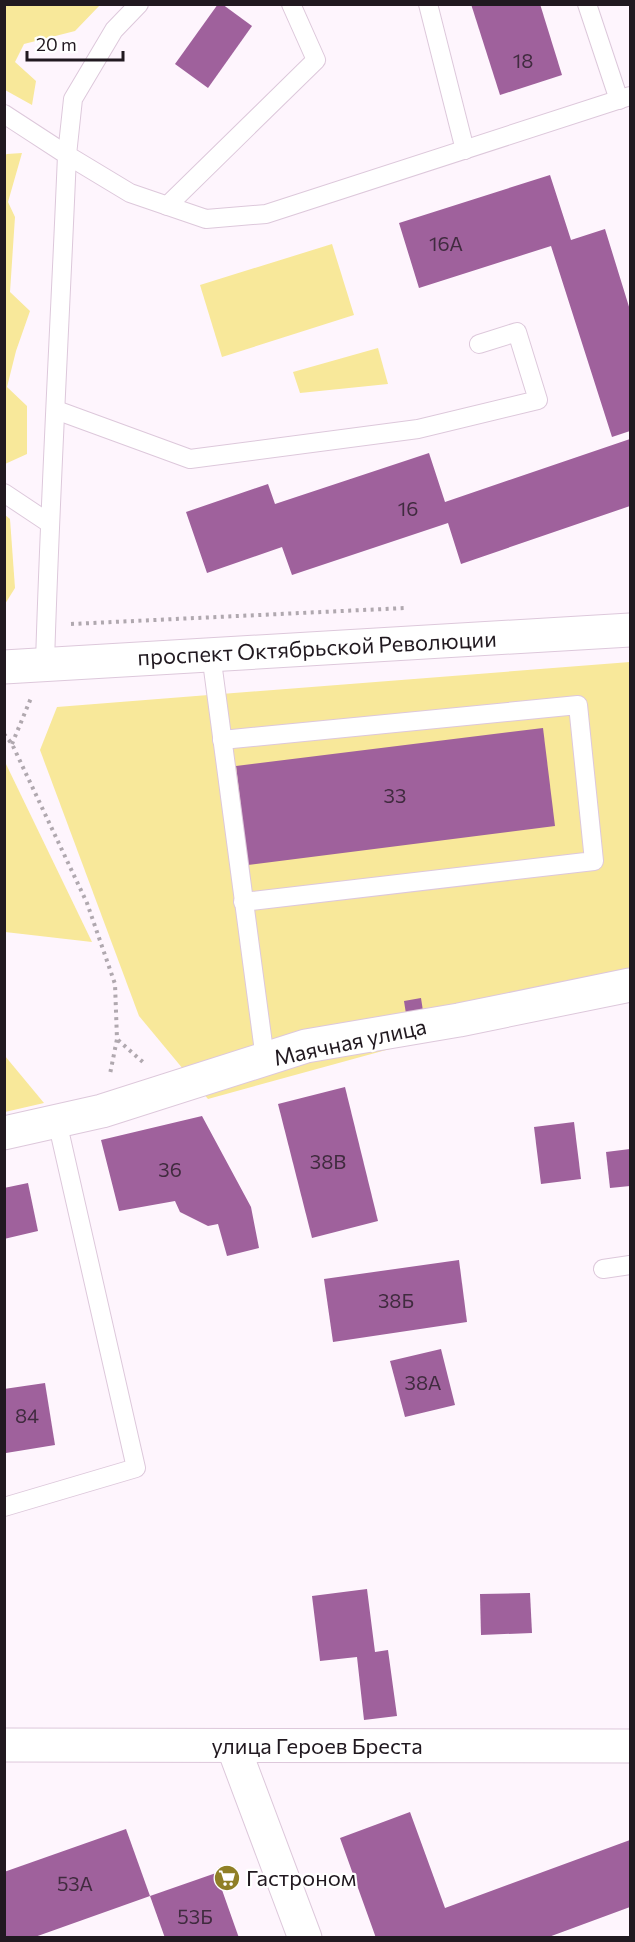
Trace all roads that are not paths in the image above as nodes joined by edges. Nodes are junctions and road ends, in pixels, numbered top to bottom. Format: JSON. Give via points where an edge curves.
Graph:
{"nodes":[{"id":1,"x":140,"y":4,"type":"edge"},
{"id":2,"x":291,"y":4,"type":"edge"},
{"id":3,"x":428,"y":4,"type":"edge"},
{"id":4,"x":587,"y":4,"type":"edge"},
{"id":5,"x":625,"y":98,"type":"edge"},
{"id":6,"x":4,"y":114,"type":"edge"},
{"id":7,"x":465,"y":150,"type":"junction"},
{"id":8,"x":66,"y":155,"type":"junction"},
{"id":9,"x":167,"y":206,"type":"junction"},
{"id":10,"x":479,"y":344,"type":"dead end"},
{"id":11,"x":56,"y":410,"type":"junction"},
{"id":12,"x":4,"y":493,"type":"edge"},
{"id":13,"x":49,"y":523,"type":"junction"},
{"id":14,"x":630,"y":630,"type":"edge"},
{"id":15,"x":211,"y":654,"type":"junction"},
{"id":16,"x":45,"y":663,"type":"junction"},
{"id":17,"x":4,"y":667,"type":"edge"},
{"id":18,"x":222,"y":740,"type":"junction"},
{"id":19,"x":243,"y":902,"type":"junction"},
{"id":20,"x":630,"y":985,"type":"edge"},
{"id":21,"x":265,"y":1059,"type":"junction"},
{"id":22,"x":57,"y":1121,"type":"junction"},
{"id":23,"x":4,"y":1133,"type":"edge"},
{"id":24,"x":630,"y":1265,"type":"edge"},
{"id":25,"x":603,"y":1269,"type":"dead end"},
{"id":26,"x":4,"y":1507,"type":"edge"},
{"id":27,"x":4,"y":1745,"type":"edge"},
{"id":28,"x":233,"y":1746,"type":"junction"},
{"id":29,"x":630,"y":1746,"type":"edge"},
{"id":30,"x":305,"y":1938,"type":"edge"}],
"edges":[{"from":1,"to":8,"type":"lane","via":[[114,30],[73,99]]},
{"from":2,"to":9,"type":"lane","via":[[316,60]]},
{"from":3,"to":7,"type":"lane"},
{"from":4,"to":5,"type":"lane"},
{"from":5,"to":7,"type":"lane"},
{"from":6,"to":8,"type":"lane"},
{"from":7,"to":9,"type":"lane","via":[[266,214],[206,219]]},
{"from":8,"to":9,"type":"lane","via":[[130,193]]},
{"from":8,"to":11,"type":"lane"},
{"from":10,"to":11,"type":"lane","via":[[517,332],[538,400],[418,429],[190,459]]},
{"from":11,"to":13,"type":"lane"},
{"from":12,"to":13,"type":"lane"},
{"from":13,"to":16,"type":"lane"},
{"from":14,"to":15,"type":"street","name":"проспект Октябрьской Революции"},
{"from":15,"to":16,"type":"street","name":"проспект Октябрьской Революции"},
{"from":15,"to":18,"type":"lane"},
{"from":16,"to":17,"type":"street","name":"проспект Октябрьской Революции"},
{"from":18,"to":19,"type":"lane"},
{"from":18,"to":19,"type":"lane","via":[[578,705],[594,861]]},
{"from":19,"to":21,"type":"lane"},
{"from":20,"to":21,"type":"street","name":"Маячная улица","via":[[306,1046]]},
{"from":21,"to":22,"type":"street","name":"Маячная улица","via":[[102,1111]]},
{"from":22,"to":23,"type":"street","name":"Маячная улица"},
{"from":22,"to":26,"type":"lane","via":[[136,1468]]},
{"from":24,"to":25,"type":"lane"},
{"from":27,"to":28,"type":"street","name":"улица Героев Бреста"},
{"from":28,"to":29,"type":"street","name":"улица Героев Бреста"},
{"from":28,"to":30,"type":"street"}]}
